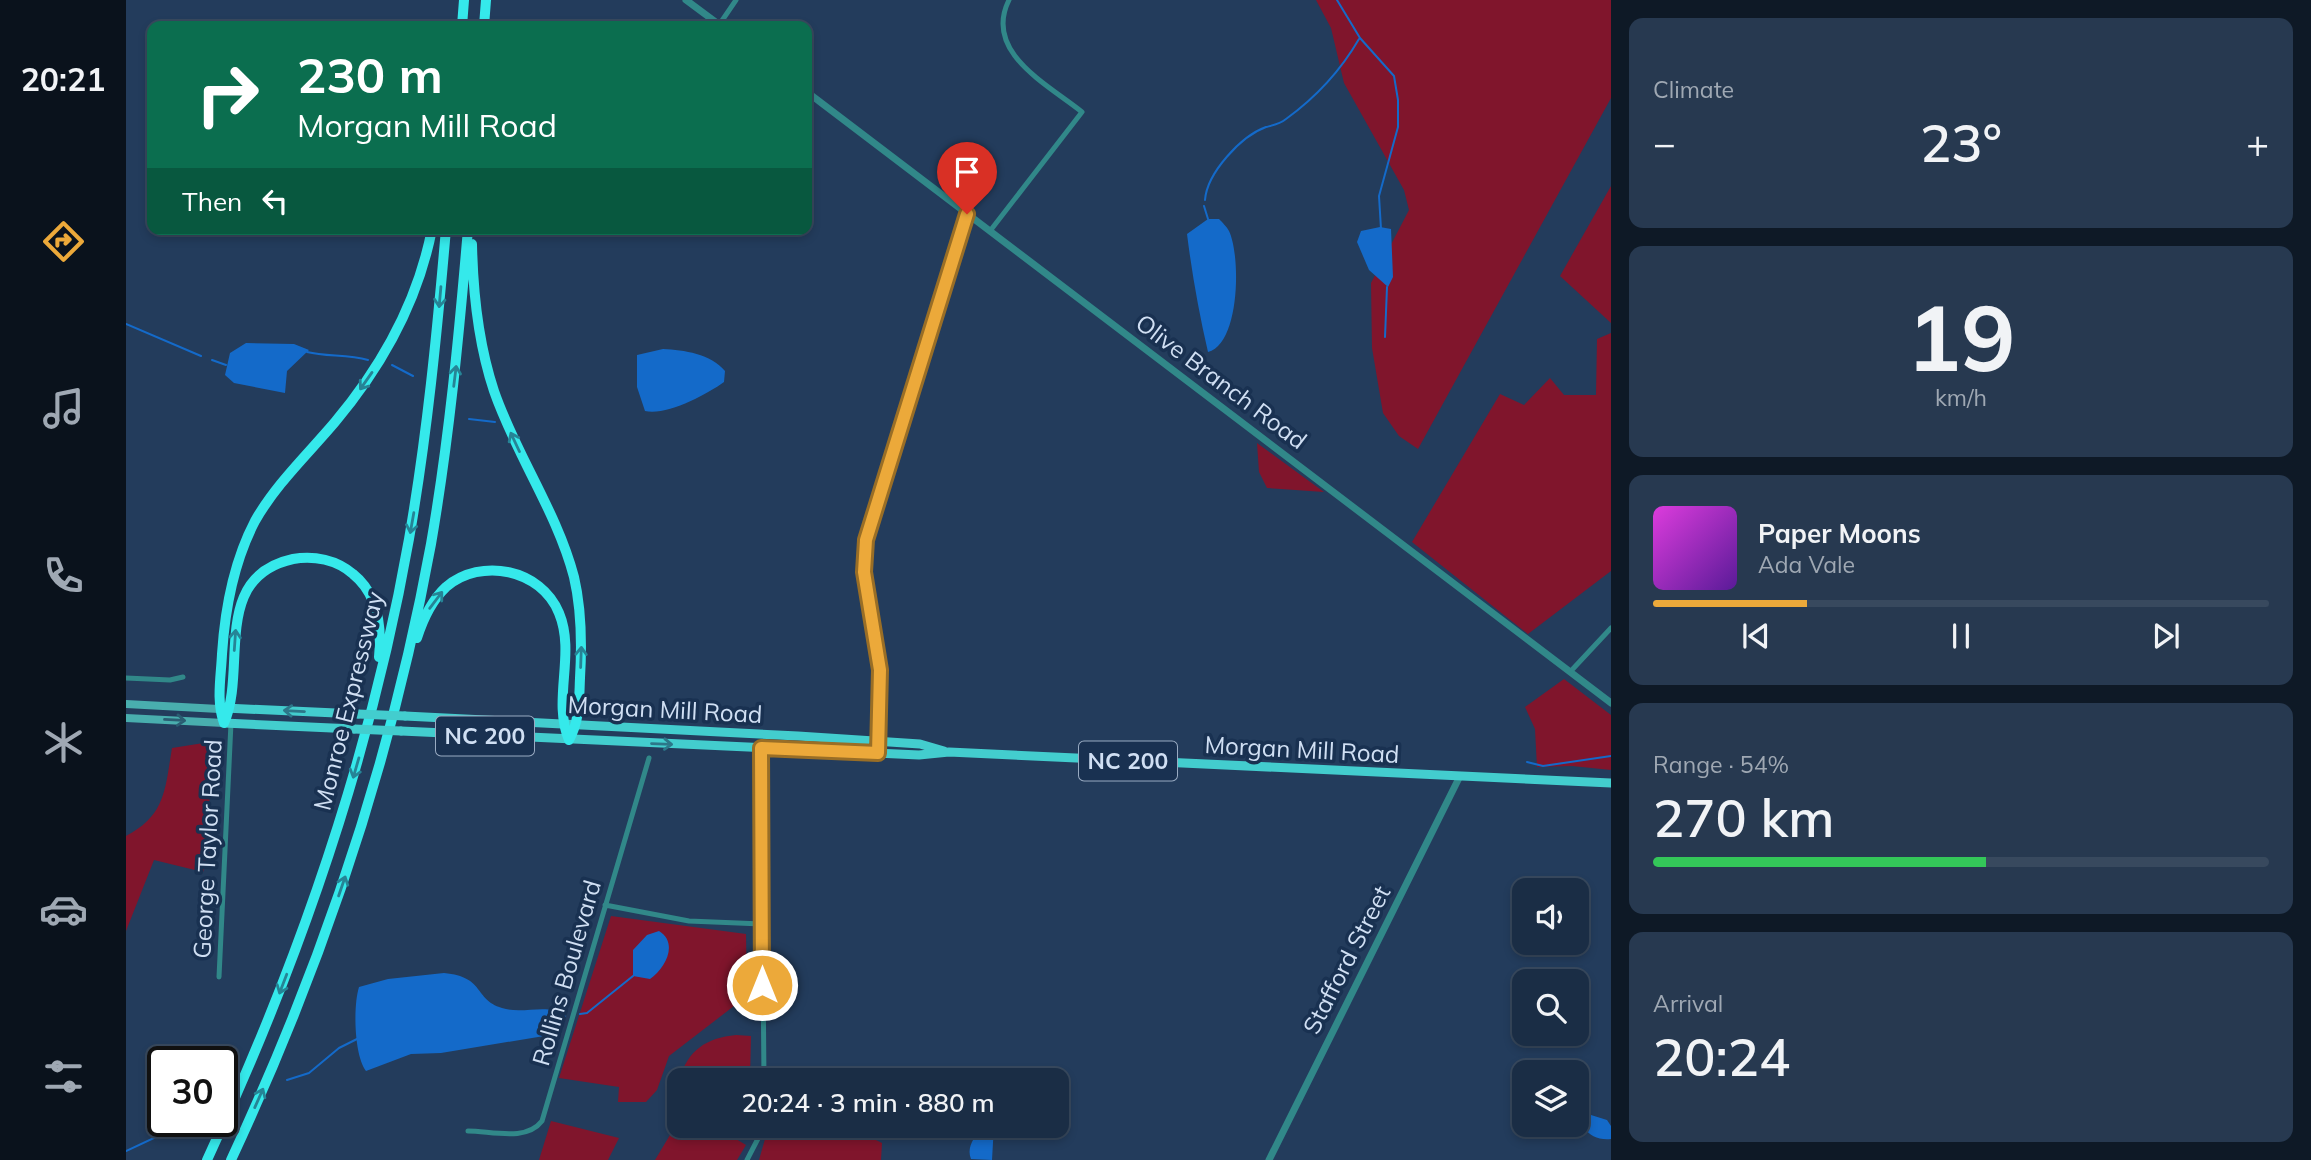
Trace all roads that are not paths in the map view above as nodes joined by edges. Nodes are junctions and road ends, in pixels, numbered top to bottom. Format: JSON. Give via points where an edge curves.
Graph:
{"nodes":[{"id":1,"x":464,"y":0,"type":"edge"},
{"id":2,"x":486,"y":0,"type":"edge"},
{"id":3,"x":686,"y":0,"type":"edge"},
{"id":4,"x":736,"y":0,"type":"edge"},
{"id":5,"x":1009,"y":0,"type":"edge"},
{"id":6,"x":462,"y":21,"type":"edge"},
{"id":7,"x":484,"y":21,"type":"edge"},
{"id":8,"x":713,"y":21,"type":"edge"},
{"id":9,"x":723,"y":21,"type":"edge"},
{"id":10,"x":812,"y":96,"type":"edge"},
{"id":11,"x":967,"y":214,"type":"junction"},
{"id":12,"x":990,"y":231,"type":"junction"},
{"id":13,"x":430,"y":235,"type":"edge"},
{"id":14,"x":445,"y":235,"type":"edge"},
{"id":15,"x":469,"y":235,"type":"edge"},
{"id":16,"x":470,"y":235,"type":"edge"},
{"id":17,"x":1611,"y":628,"type":"edge"},
{"id":18,"x":1570,"y":672,"type":"junction"},
{"id":19,"x":183,"y":677,"type":"dead end"},
{"id":20,"x":126,"y":678,"type":"edge"},
{"id":21,"x":400,"y":685,"type":"junction"},
{"id":22,"x":373,"y":702,"type":"junction"},
{"id":23,"x":1611,"y":703,"type":"edge"},
{"id":24,"x":126,"y":704,"type":"edge"},
{"id":25,"x":231,"y":708,"type":"junction"},
{"id":26,"x":219,"y":709,"type":"junction"},
{"id":27,"x":126,"y":718,"type":"edge"},
{"id":28,"x":228,"y":723,"type":"junction"},
{"id":29,"x":562,"y":724,"type":"junction"},
{"id":30,"x":578,"y":725,"type":"junction"},
{"id":31,"x":569,"y":740,"type":"junction"},
{"id":32,"x":878,"y":742,"type":"junction"},
{"id":33,"x":761,"y":748,"type":"junction"},
{"id":34,"x":949,"y":752,"type":"junction"},
{"id":35,"x":878,"y":753,"type":"junction"},
{"id":36,"x":649,"y":758,"type":"dead end"},
{"id":37,"x":1460,"y":776,"type":"junction"},
{"id":38,"x":1611,"y":783,"type":"edge"},
{"id":39,"x":605,"y":905,"type":"junction"},
{"id":40,"x":762,"y":924,"type":"junction"},
{"id":41,"x":219,"y":977,"type":"dead end"},
{"id":42,"x":764,"y":1068,"type":"edge"},
{"id":43,"x":468,"y":1131,"type":"dead end"},
{"id":44,"x":758,"y":1138,"type":"edge"},
{"id":45,"x":207,"y":1160,"type":"edge"},
{"id":46,"x":231,"y":1160,"type":"edge"},
{"id":47,"x":747,"y":1160,"type":"edge"},
{"id":48,"x":1269,"y":1160,"type":"edge"}],
"edges":[{"from":1,"to":6,"type":"highway"},
{"from":2,"to":7,"type":"highway"},
{"from":3,"to":8,"type":"street"},
{"from":4,"to":9,"type":"street"},
{"from":5,"to":12,"type":"street","via":[[1003,32],[1011,54],[1082,112]]},
{"from":10,"to":11,"type":"street","name":"Olive Branch Road"},
{"from":11,"to":12,"type":"street","name":"Olive Branch Road"},
{"from":11,"to":32,"type":"street","via":[[866,540],[864,572],[880,670]]},
{"from":12,"to":18,"type":"street","name":"Olive Branch Road"},
{"from":13,"to":26,"type":"highway","one_way":true,"via":[[410,302],[383,355],[350,403],[273,494],[249,535],[226,610]]},
{"from":14,"to":22,"type":"highway","name":"Monroe Expressway","one_way":true,"via":[[417,495]]},
{"from":21,"to":15,"type":"highway","name":"Monroe Expressway","one_way":true,"via":[[445,452]]},
{"from":30,"to":16,"type":"highway","one_way":true,"via":[[581,637],[577,590],[563,546],[488,370],[474,301]]},
{"from":17,"to":18,"type":"street"},
{"from":18,"to":23,"type":"street","name":"Olive Branch Road"},
{"from":19,"to":20,"type":"street"},
{"from":21,"to":29,"type":"highway","one_way":true,"via":[[423,621],[440,593],[467,575],[510,572],[541,588],[561,616],[566,642]]},
{"from":46,"to":21,"type":"highway","name":"Monroe Expressway","one_way":true,"via":[[329,924],[363,822]]},
{"from":25,"to":22,"type":"highway","one_way":true,"via":[[241,603],[266,571],[303,558],[327,560],[347,569],[372,597],[380,635]]},
{"from":22,"to":45,"type":"highway","name":"Monroe Expressway","one_way":true,"via":[[342,816],[296,950]]},
{"from":24,"to":26,"type":"main road","name":"Morgan Mill Road","number":"NC 200"},
{"from":25,"to":26,"type":"main road","name":"Morgan Mill Road","number":"NC 200"},
{"from":25,"to":28,"type":"highway"},
{"from":29,"to":25,"type":"main road","name":"Morgan Mill Road","number":"NC 200","one_way":true,"bridge":true},
{"from":26,"to":28,"type":"highway"},
{"from":27,"to":28,"type":"main road","name":"Morgan Mill Road","number":"NC 200","one_way":true},
{"from":28,"to":31,"type":"main road","name":"Morgan Mill Road","number":"NC 200","bridge":true},
{"from":28,"to":41,"type":"street","name":"George Taylor Road"},
{"from":29,"to":30,"type":"main road","name":"Morgan Mill Road","number":"NC 200"},
{"from":29,"to":31,"type":"highway"},
{"from":30,"to":31,"type":"highway"},
{"from":30,"to":32,"type":"main road","name":"Morgan Mill Road","number":"NC 200"},
{"from":31,"to":33,"type":"main road","name":"Morgan Mill Road","number":"NC 200","one_way":true},
{"from":32,"to":34,"type":"main road","name":"Morgan Mill Road","number":"NC 200","via":[[920,744]]},
{"from":32,"to":35,"type":"street"},
{"from":33,"to":35,"type":"main road","name":"Morgan Mill Road","number":"NC 200"},
{"from":33,"to":40,"type":"street"},
{"from":34,"to":35,"type":"main road","name":"Morgan Mill Road","number":"NC 200"},
{"from":34,"to":37,"type":"main road","name":"Morgan Mill Road","number":"NC 200"},
{"from":36,"to":39,"type":"street","name":"Rollins Boulevard"},
{"from":37,"to":38,"type":"main road","name":"Morgan Mill Road","number":"NC 200"},
{"from":37,"to":48,"type":"street","name":"Stafford Street"},
{"from":39,"to":40,"type":"street","via":[[688,921]]},
{"from":39,"to":43,"type":"street","name":"Rollins Boulevard","via":[[542,1122],[521,1133]]},
{"from":40,"to":42,"type":"street"},
{"from":44,"to":47,"type":"street"}]}
